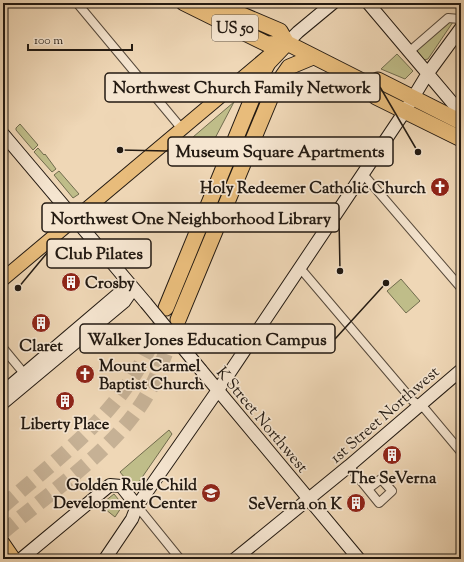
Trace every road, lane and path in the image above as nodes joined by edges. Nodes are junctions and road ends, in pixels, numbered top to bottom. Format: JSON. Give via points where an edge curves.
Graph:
{"nodes":[{"id":1,"x":77,"y":3,"type":"edge"},
{"id":2,"x":184,"y":3,"type":"edge"},
{"id":3,"x":214,"y":3,"type":"edge"},
{"id":4,"x":333,"y":3,"type":"edge"},
{"id":5,"x":368,"y":3,"type":"edge"},
{"id":6,"x":461,"y":22,"type":"edge"},
{"id":7,"x":287,"y":43,"type":"junction"},
{"id":8,"x":410,"y":51,"type":"junction"},
{"id":9,"x":313,"y":57,"type":"junction"},
{"id":10,"x":428,"y":73,"type":"junction"},
{"id":11,"x":370,"y":85,"type":"junction"},
{"id":12,"x":413,"y":97,"type":"junction"},
{"id":13,"x":405,"y":111,"type":"junction"},
{"id":14,"x":461,"y":113,"type":"edge"},
{"id":15,"x":461,"y":122,"type":"edge"},
{"id":16,"x":182,"y":129,"type":"junction"},
{"id":17,"x":3,"y":134,"type":"edge"},
{"id":18,"x":461,"y":139,"type":"edge"},
{"id":19,"x":363,"y":174,"type":"junction"},
{"id":20,"x":75,"y":220,"type":"junction"},
{"id":21,"x":300,"y":268,"type":"junction"},
{"id":22,"x":3,"y":279,"type":"edge"},
{"id":23,"x":461,"y":288,"type":"edge"},
{"id":24,"x":133,"y":289,"type":"junction"},
{"id":25,"x":166,"y":308,"type":"tunnel mouth"},
{"id":26,"x":178,"y":320,"type":"tunnel mouth"},
{"id":27,"x":3,"y":348,"type":"edge"},
{"id":28,"x":461,"y":370,"type":"edge"},
{"id":29,"x":28,"y":377,"type":"junction"},
{"id":30,"x":218,"y":390,"type":"junction"},
{"id":31,"x":3,"y":392,"type":"edge"},
{"id":32,"x":3,"y":403,"type":"edge"},
{"id":33,"x":419,"y":405,"type":"junction"},
{"id":34,"x":461,"y":452,"type":"edge"},
{"id":35,"x":349,"y":466,"type":"junction"},
{"id":36,"x":368,"y":489,"type":"dead end"},
{"id":37,"x":309,"y":498,"type":"junction"},
{"id":38,"x":137,"y":506,"type":"junction"},
{"id":39,"x":3,"y":543,"type":"edge"},
{"id":40,"x":14,"y":559,"type":"edge"},
{"id":41,"x":21,"y":559,"type":"edge"},
{"id":42,"x":95,"y":559,"type":"edge"},
{"id":43,"x":105,"y":559,"type":"edge"},
{"id":44,"x":180,"y":559,"type":"edge"},
{"id":45,"x":235,"y":559,"type":"edge"},
{"id":46,"x":359,"y":559,"type":"edge"}],
"edges":[{"from":1,"to":16,"type":"street"},
{"from":2,"to":7,"type":"highway","number":"US 50","via":[[267,44]]},
{"from":3,"to":7,"type":"highway","number":"US 50","via":[[280,31]]},
{"from":4,"to":7,"type":"main road"},
{"from":5,"to":8,"type":"main road"},
{"from":6,"to":8,"type":"street","via":[[448,18]]},
{"from":6,"to":10,"type":"main road"},
{"from":7,"to":9,"type":"highway","number":"US 50"},
{"from":7,"to":16,"type":"main road"},
{"from":7,"to":25,"type":"highway","via":[[263,72]]},
{"from":8,"to":10,"type":"main road"},
{"from":9,"to":11,"type":"highway","number":"US 50"},
{"from":9,"to":26,"type":"highway","via":[[289,67],[275,87]]},
{"from":10,"to":12,"type":"main road"},
{"from":10,"to":14,"type":"main road"},
{"from":11,"to":12,"type":"highway","number":"US 50","via":[[378,80]]},
{"from":11,"to":13,"type":"highway","number":"US 50","via":[[376,97]]},
{"from":12,"to":13,"type":"main road"},
{"from":12,"to":15,"type":"highway","number":"US 50"},
{"from":13,"to":18,"type":"highway","number":"US 50"},
{"from":13,"to":19,"type":"main road"},
{"from":16,"to":20,"type":"main road"},
{"from":17,"to":20,"type":"main road","name":"K Street Northwest"},
{"from":19,"to":21,"type":"main road"},
{"from":19,"to":23,"type":"street"},
{"from":20,"to":22,"type":"main road"},
{"from":20,"to":24,"type":"main road","name":"K Street Northwest"},
{"from":21,"to":30,"type":"main road"},
{"from":21,"to":33,"type":"street"},
{"from":24,"to":29,"type":"main road","via":[[118,294]]},
{"from":24,"to":30,"type":"main road","name":"K Street Northwest","bridge":true},
{"from":27,"to":29,"type":"street"},
{"from":28,"to":33,"type":"main road","name":"1st Street Northwest"},
{"from":29,"to":31,"type":"main road"},
{"from":29,"to":32,"type":"main road"},
{"from":30,"to":37,"type":"main road","name":"K Street Northwest"},
{"from":30,"to":38,"type":"main road"},
{"from":33,"to":34,"type":"street"},
{"from":33,"to":35,"type":"main road","name":"1st Street Northwest"},
{"from":35,"to":36,"type":"street"},
{"from":35,"to":37,"type":"main road","name":"1st Street Northwest"},
{"from":37,"to":45,"type":"main road","name":"1st Street Northwest"},
{"from":37,"to":46,"type":"main road","name":"K Street Northwest"},
{"from":38,"to":41,"type":"main road","via":[[121,486],[110,485]]},
{"from":38,"to":42,"type":"main road","via":[[127,514]]},
{"from":38,"to":43,"type":"main road","via":[[132,519]]},
{"from":38,"to":44,"type":"street"},
{"from":39,"to":40,"type":"main road"}]}
